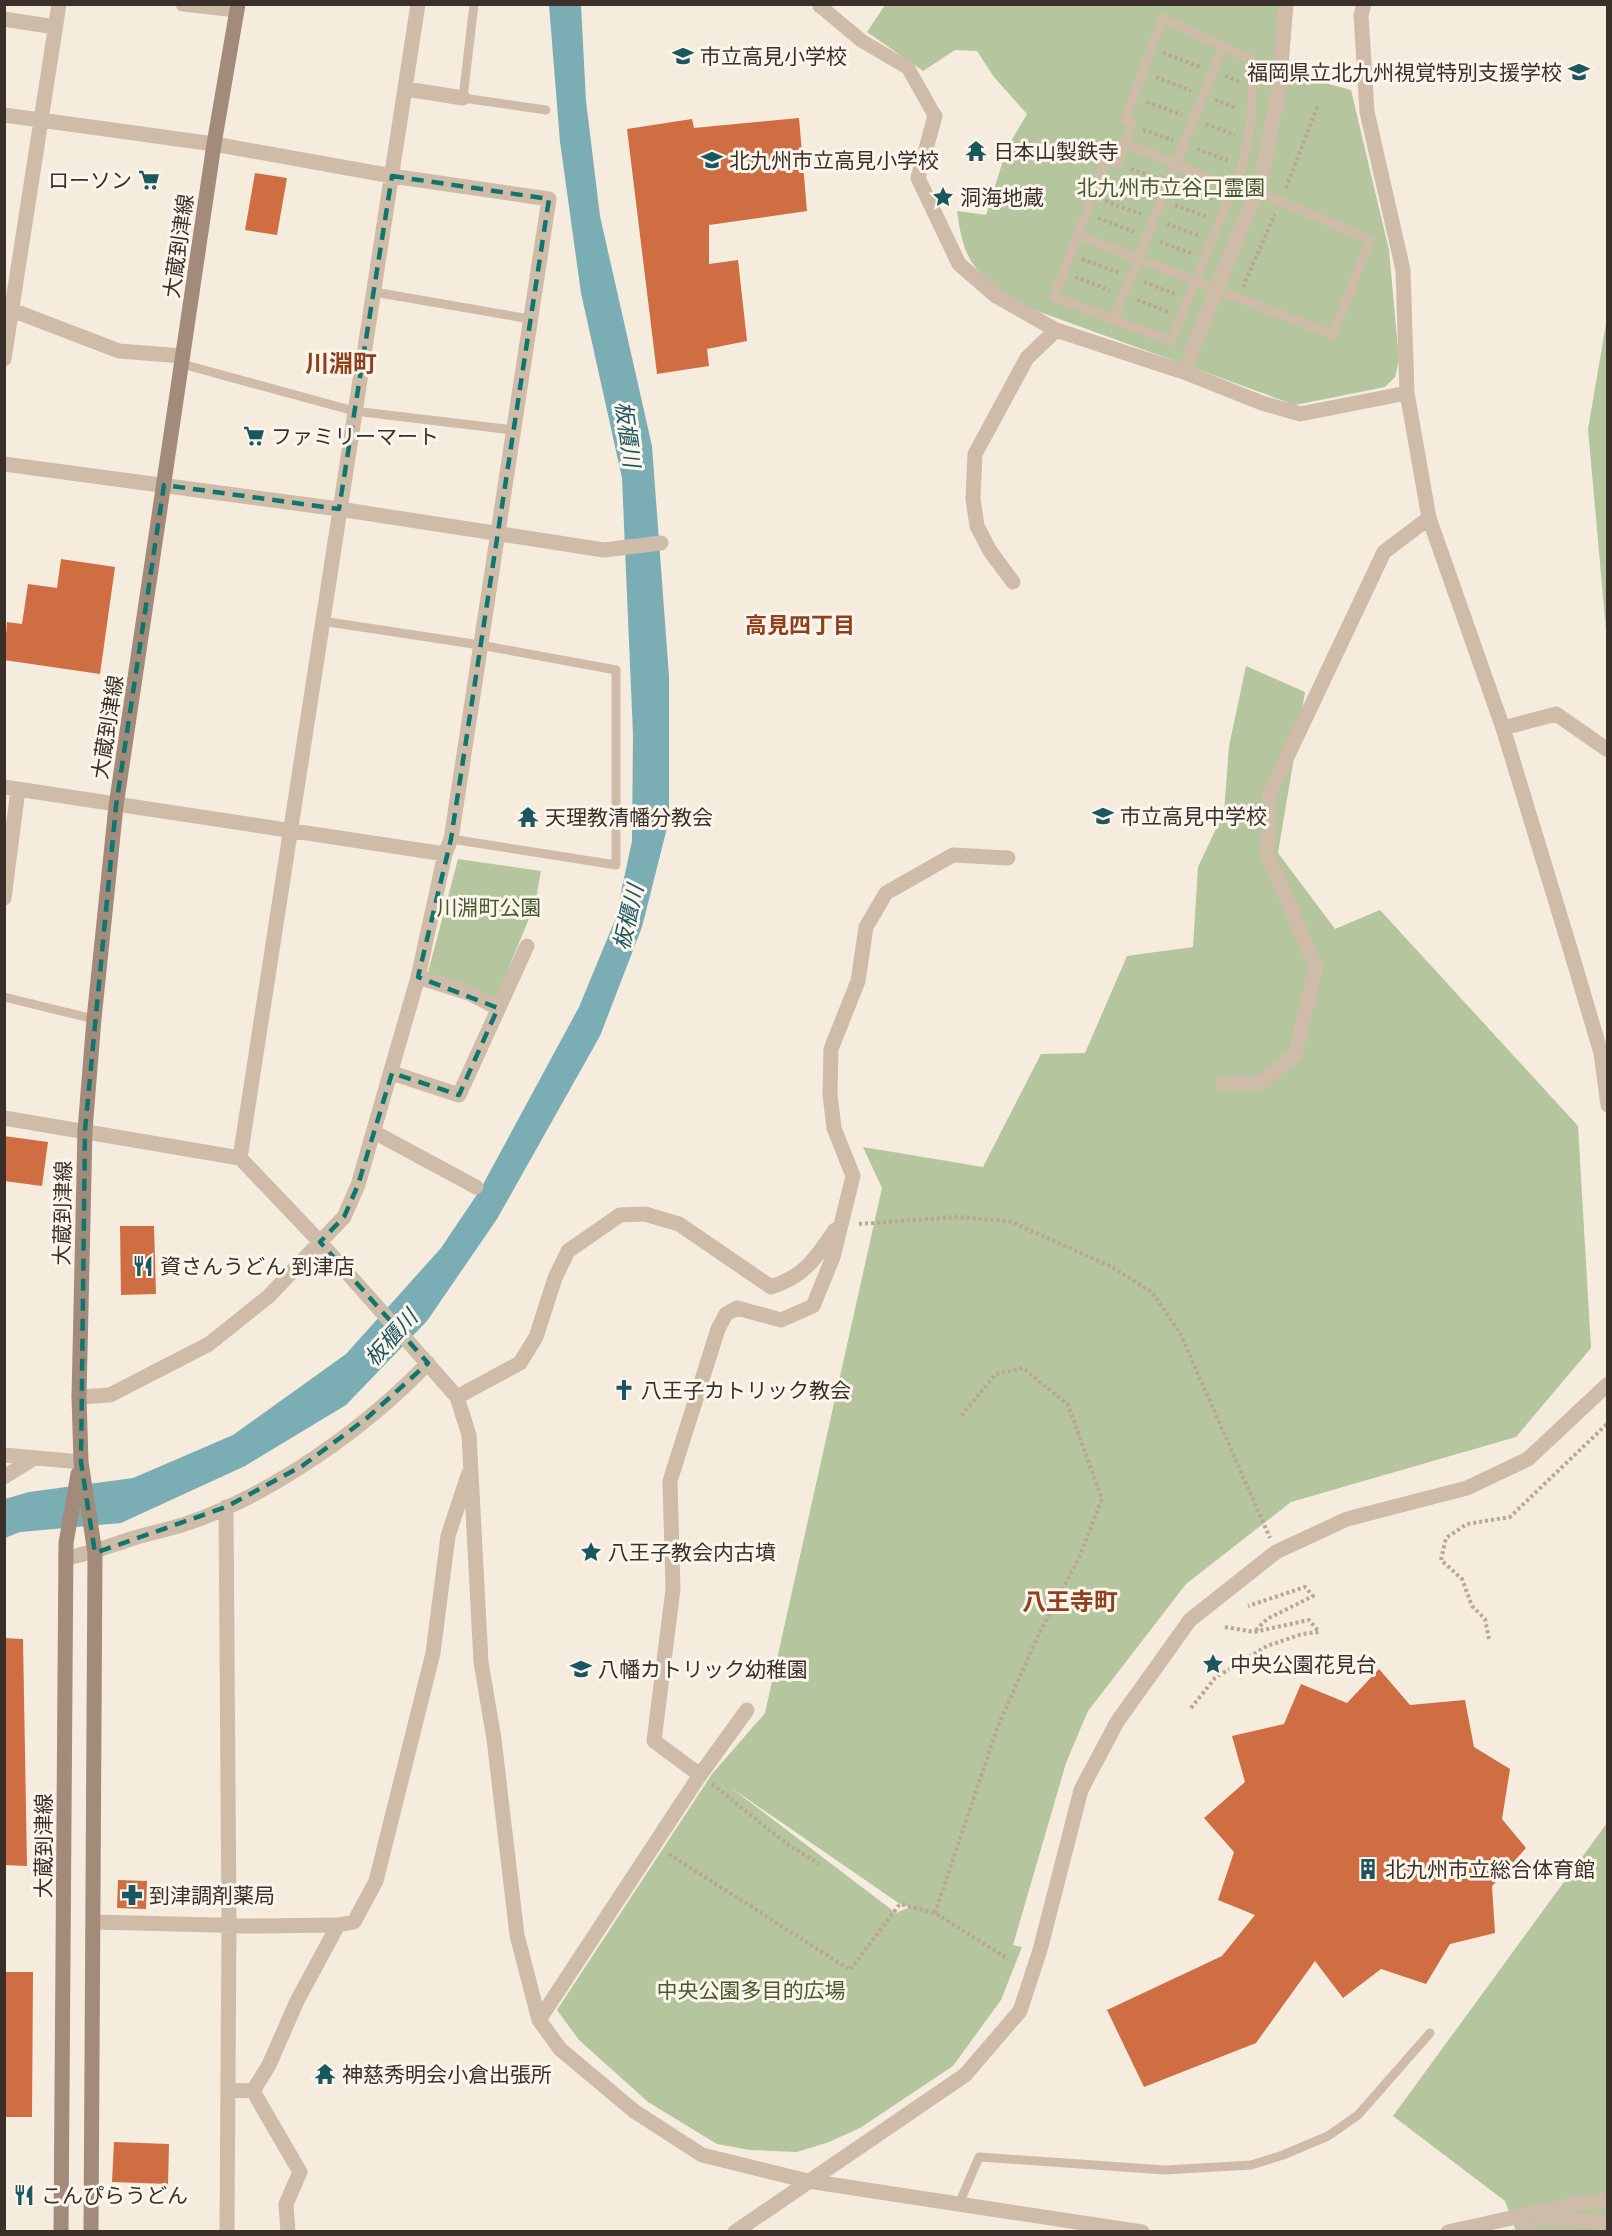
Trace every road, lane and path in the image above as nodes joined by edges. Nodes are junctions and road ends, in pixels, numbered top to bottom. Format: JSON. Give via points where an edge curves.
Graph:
{"nodes":[{"id":1,"x":59,"y":4,"type":"edge"},
{"id":2,"x":183,"y":4,"type":"edge"},
{"id":3,"x":418,"y":4,"type":"edge"},
{"id":4,"x":474,"y":4,"type":"edge"},
{"id":5,"x":1286,"y":4,"type":"edge"},
{"id":6,"x":1364,"y":4,"type":"edge"},
{"id":7,"x":820,"y":5,"type":"edge"},
{"id":8,"x":237,"y":7,"type":"edge"},
{"id":9,"x":4,"y":20,"type":"edge"},
{"id":10,"x":55,"y":27,"type":"junction"},
{"id":11,"x":1223,"y":46,"type":"junction"},
{"id":12,"x":406,"y":89,"type":"junction"},
{"id":13,"x":463,"y":98,"type":"junction"},
{"id":14,"x":546,"y":110,"type":"dead end"},
{"id":15,"x":4,"y":115,"type":"edge"},
{"id":16,"x":935,"y":116,"type":"joint"},
{"id":17,"x":41,"y":120,"type":"junction"},
{"id":18,"x":1125,"y":143,"type":"junction"},
{"id":19,"x":214,"y":144,"type":"junction"},
{"id":20,"x":1176,"y":164,"type":"junction"},
{"id":21,"x":393,"y":176,"type":"junction"},
{"id":22,"x":1233,"y":187,"type":"junction"},
{"id":23,"x":1256,"y":194,"type":"junction"},
{"id":24,"x":1078,"y":235,"type":"junction"},
{"id":25,"x":1138,"y":258,"type":"junction"},
{"id":26,"x":1196,"y":279,"type":"junction"},
{"id":27,"x":1216,"y":288,"type":"junction"},
{"id":28,"x":374,"y":292,"type":"junction"},
{"id":29,"x":10,"y":304,"type":"edge"},
{"id":30,"x":530,"y":319,"type":"junction"},
{"id":31,"x":1114,"y":319,"type":"junction"},
{"id":32,"x":1056,"y":330,"type":"junction"},
{"id":33,"x":4,"y":358,"type":"edge"},
{"id":34,"x":183,"y":360,"type":"junction"},
{"id":35,"x":1184,"y":372,"type":"junction"},
{"id":36,"x":1407,"y":393,"type":"junction"},
{"id":37,"x":354,"y":411,"type":"junction"},
{"id":38,"x":513,"y":430,"type":"junction"},
{"id":39,"x":4,"y":464,"type":"edge"},
{"id":40,"x":164,"y":485,"type":"junction"},
{"id":41,"x":339,"y":509,"type":"junction"},
{"id":42,"x":1429,"y":518,"type":"junction"},
{"id":43,"x":497,"y":532,"type":"junction"},
{"id":44,"x":661,"y":543,"type":"dead end"},
{"id":45,"x":1013,"y":582,"type":"dead end"},
{"id":46,"x":322,"y":621,"type":"junction"},
{"id":47,"x":480,"y":645,"type":"junction"},
{"id":48,"x":1503,"y":728,"type":"junction"},
{"id":49,"x":1608,"y":750,"type":"edge"},
{"id":50,"x":11,"y":788,"type":"edge"},
{"id":51,"x":116,"y":806,"type":"junction"},
{"id":52,"x":291,"y":829,"type":"junction"},
{"id":53,"x":451,"y":839,"type":"junction"},
{"id":54,"x":446,"y":854,"type":"junction"},
{"id":55,"x":1008,"y":858,"type":"dead end"},
{"id":56,"x":4,"y":898,"type":"edge"},
{"id":57,"x":527,"y":946,"type":"dead end"},
{"id":58,"x":418,"y":977,"type":"junction"},
{"id":59,"x":4,"y":997,"type":"edge"},
{"id":60,"x":498,"y":1008,"type":"junction"},
{"id":61,"x":94,"y":1019,"type":"junction"},
{"id":62,"x":392,"y":1074,"type":"junction"},
{"id":63,"x":1223,"y":1084,"type":"dead end"},
{"id":64,"x":1608,"y":1105,"type":"edge"},
{"id":65,"x":4,"y":1118,"type":"edge"},
{"id":66,"x":85,"y":1130,"type":"junction"},
{"id":67,"x":374,"y":1131,"type":"junction"},
{"id":68,"x":240,"y":1158,"type":"junction"},
{"id":69,"x":476,"y":1187,"type":"dead end"},
{"id":70,"x":839,"y":1225,"type":"junction"},
{"id":71,"x":320,"y":1242,"type":"junction"},
{"id":72,"x":424,"y":1359,"type":"junction"},
{"id":73,"x":1608,"y":1384,"type":"edge"},
{"id":74,"x":79,"y":1397,"type":"junction"},
{"id":75,"x":457,"y":1397,"type":"junction"},
{"id":76,"x":961,"y":1416,"type":"dead end"},
{"id":77,"x":1608,"y":1423,"type":"edge"},
{"id":78,"x":4,"y":1455,"type":"edge"},
{"id":79,"x":33,"y":1459,"type":"junction"},
{"id":80,"x":81,"y":1462,"type":"junction"},
{"id":81,"x":471,"y":1466,"type":"junction"},
{"id":82,"x":4,"y":1477,"type":"edge"},
{"id":83,"x":226,"y":1507,"type":"junction"},
{"id":84,"x":95,"y":1545,"type":"junction"},
{"id":85,"x":66,"y":1551,"type":"junction"},
{"id":86,"x":1276,"y":1552,"type":"junction"},
{"id":87,"x":1248,"y":1606,"type":"dead end"},
{"id":88,"x":1225,"y":1627,"type":"dead end"},
{"id":89,"x":1254,"y":1632,"type":"junction"},
{"id":90,"x":1489,"y":1640,"type":"dead end"},
{"id":91,"x":1191,"y":1708,"type":"dead end"},
{"id":92,"x":747,"y":1710,"type":"dead end"},
{"id":93,"x":700,"y":1776,"type":"junction"},
{"id":94,"x":656,"y":1845,"type":"junction"},
{"id":95,"x":819,"y":1864,"type":"dead end"},
{"id":96,"x":934,"y":1913,"type":"junction"},
{"id":97,"x":94,"y":1922,"type":"junction"},
{"id":98,"x":229,"y":1924,"type":"junction"},
{"id":99,"x":338,"y":1925,"type":"junction"},
{"id":100,"x":1008,"y":1959,"type":"dead end"},
{"id":101,"x":539,"y":2020,"type":"junction"},
{"id":102,"x":1430,"y":2033,"type":"dead end"},
{"id":103,"x":228,"y":2090,"type":"junction"},
{"id":104,"x":253,"y":2091,"type":"junction"},
{"id":105,"x":808,"y":2181,"type":"junction"},
{"id":106,"x":1608,"y":2201,"type":"edge"},
{"id":107,"x":959,"y":2204,"type":"junction"},
{"id":108,"x":1608,"y":2222,"type":"edge"},
{"id":109,"x":1526,"y":2224,"type":"edge"},
{"id":110,"x":61,"y":2232,"type":"edge"},
{"id":111,"x":91,"y":2232,"type":"edge"},
{"id":112,"x":227,"y":2232,"type":"edge"},
{"id":113,"x":288,"y":2232,"type":"edge"},
{"id":114,"x":735,"y":2232,"type":"edge"},
{"id":115,"x":1142,"y":2232,"type":"edge"},
{"id":116,"x":1448,"y":2232,"type":"edge"}],
"edges":[{"from":1,"to":10,"type":"street"},
{"from":2,"to":8,"type":"street"},
{"from":3,"to":12,"type":"street"},
{"from":4,"to":13,"type":"lane"},
{"from":5,"to":23,"type":"street","via":[[1278,94]]},
{"from":6,"to":36,"type":"street","via":[[1361,15],[1367,112],[1403,270]]},
{"from":7,"to":16,"type":"street","via":[[862,41],[908,68]]},
{"from":8,"to":19,"type":"main road","name":"大蔵到津線"},
{"from":9,"to":10,"type":"street"},
{"from":10,"to":17,"type":"street"},
{"from":11,"to":18,"type":"lane","via":[[1162,18],[1125,120],[1132,123]]},
{"from":11,"to":20,"type":"lane"},
{"from":11,"to":22,"type":"lane","via":[[1253,60],[1251,124]]},
{"from":12,"to":13,"type":"street"},
{"from":12,"to":21,"type":"street"},
{"from":13,"to":14,"type":"lane"},
{"from":15,"to":17,"type":"street"},
{"from":16,"to":32,"type":"street","via":[[918,178],[959,264],[996,296]]},
{"from":17,"to":19,"type":"street"},
{"from":17,"to":29,"type":"street"},
{"from":18,"to":20,"type":"lane"},
{"from":18,"to":24,"type":"lane","via":[[1118,164],[1106,160]]},
{"from":19,"to":21,"type":"street"},
{"from":19,"to":34,"type":"main road","name":"大蔵到津線"},
{"from":20,"to":22,"type":"lane"},
{"from":20,"to":25,"type":"lane"},
{"from":21,"to":28,"type":"street"},
{"from":21,"to":30,"type":"street","via":[[549,200]]},
{"from":22,"to":23,"type":"lane"},
{"from":22,"to":26,"type":"lane"},
{"from":23,"to":27,"type":"street"},
{"from":23,"to":27,"type":"lane","via":[[1370,240],[1333,335]]},
{"from":24,"to":25,"type":"lane"},
{"from":24,"to":31,"type":"lane","via":[[1054,297]]},
{"from":25,"to":26,"type":"lane"},
{"from":25,"to":31,"type":"lane"},
{"from":26,"to":27,"type":"lane"},
{"from":26,"to":31,"type":"lane","via":[[1171,341]]},
{"from":27,"to":35,"type":"street"},
{"from":28,"to":30,"type":"lane"},
{"from":28,"to":37,"type":"street"},
{"from":29,"to":33,"type":"street"},
{"from":29,"to":34,"type":"street","via":[[119,351]]},
{"from":30,"to":38,"type":"street"},
{"from":32,"to":35,"type":"street"},
{"from":32,"to":45,"type":"street","via":[[1028,358],[975,454],[973,499],[977,526]]},
{"from":34,"to":37,"type":"lane"},
{"from":34,"to":40,"type":"main road","name":"大蔵到津線"},
{"from":35,"to":36,"type":"street","via":[[1300,414]]},
{"from":36,"to":42,"type":"street"},
{"from":37,"to":38,"type":"lane"},
{"from":37,"to":41,"type":"street"},
{"from":38,"to":43,"type":"street"},
{"from":39,"to":40,"type":"street"},
{"from":40,"to":41,"type":"street"},
{"from":40,"to":51,"type":"main road","name":"大蔵到津線"},
{"from":41,"to":43,"type":"street"},
{"from":41,"to":46,"type":"street"},
{"from":42,"to":48,"type":"street"},
{"from":42,"to":63,"type":"street","via":[[1384,552],[1270,793],[1267,853],[1316,967],[1295,1054],[1261,1083]]},
{"from":43,"to":44,"type":"street","via":[[604,550]]},
{"from":43,"to":47,"type":"street"},
{"from":46,"to":47,"type":"lane"},
{"from":46,"to":52,"type":"street"},
{"from":47,"to":53,"type":"street"},
{"from":47,"to":53,"type":"lane","via":[[616,670],[616,865]]},
{"from":48,"to":49,"type":"street","via":[[1556,714]]},
{"from":48,"to":64,"type":"street","via":[[1601,1053]]},
{"from":50,"to":51,"type":"street"},
{"from":50,"to":56,"type":"street"},
{"from":51,"to":52,"type":"street"},
{"from":51,"to":61,"type":"main road","name":"大蔵到津線"},
{"from":52,"to":54,"type":"street"},
{"from":52,"to":68,"type":"street"},
{"from":53,"to":54,"type":"street"},
{"from":54,"to":58,"type":"street"},
{"from":55,"to":70,"type":"street","via":[[953,855],[886,893],[866,927],[858,981],[831,1049],[834,1128],[853,1176]]},
{"from":57,"to":60,"type":"street"},
{"from":58,"to":60,"type":"street","via":[[469,993]]},
{"from":58,"to":62,"type":"street"},
{"from":59,"to":61,"type":"lane"},
{"from":60,"to":62,"type":"street","via":[[459,1095]]},
{"from":61,"to":66,"type":"main road","name":"大蔵到津線"},
{"from":62,"to":67,"type":"street"},
{"from":65,"to":66,"type":"street"},
{"from":66,"to":68,"type":"street"},
{"from":66,"to":74,"type":"main road","name":"大蔵到津線"},
{"from":67,"to":69,"type":"street"},
{"from":67,"to":71,"type":"street","via":[[344,1217]]},
{"from":68,"to":71,"type":"street"},
{"from":70,"to":75,"type":"street","via":[[817,1257],[793,1280],[771,1287],[679,1224],[645,1214],[620,1215],[568,1251],[536,1337],[520,1363]]},
{"from":70,"to":86,"type":"path","via":[[956,1217],[1009,1221],[1110,1266],[1152,1292],[1180,1333]]},
{"from":70,"to":93,"type":"street","via":[[833,1257],[813,1306],[781,1320],[737,1308],[726,1314],[670,1481],[673,1589],[654,1741]]},
{"from":71,"to":72,"type":"street"},
{"from":71,"to":74,"type":"street","via":[[269,1296],[209,1344],[110,1395]]},
{"from":72,"to":75,"type":"street"},
{"from":72,"to":83,"type":"street","via":[[368,1418],[302,1466]]},
{"from":73,"to":86,"type":"street","via":[[1528,1459],[1467,1488],[1347,1519]]},
{"from":74,"to":80,"type":"main road","name":"大蔵到津線"},
{"from":75,"to":81,"type":"street","via":[[469,1435]]},
{"from":76,"to":96,"type":"path","via":[[996,1374],[1023,1368],[1068,1405],[1102,1499],[1079,1558],[1038,1636],[998,1726]]},
{"from":77,"to":90,"type":"path","via":[[1510,1517],[1467,1524],[1446,1538],[1441,1560],[1462,1579],[1472,1606],[1485,1619]]},
{"from":78,"to":79,"type":"street"},
{"from":79,"to":80,"type":"street"},
{"from":79,"to":82,"type":"street"},
{"from":80,"to":84,"type":"main road","name":"大蔵到津線"},
{"from":80,"to":85,"type":"main road","name":"大蔵到津線"},
{"from":81,"to":99,"type":"street","via":[[448,1536],[433,1653],[376,1881],[354,1922]]},
{"from":81,"to":101,"type":"street","via":[[481,1662],[517,1935]]},
{"from":83,"to":84,"type":"street","via":[[185,1524]]},
{"from":83,"to":98,"type":"street"},
{"from":84,"to":85,"type":"street"},
{"from":84,"to":97,"type":"main road","name":"大蔵到津線"},
{"from":85,"to":110,"type":"main road","name":"大蔵到津線"},
{"from":86,"to":105,"type":"street","via":[[1190,1620],[1117,1722],[1081,1790],[1040,1950],[1020,2011],[964,2075]]},
{"from":87,"to":89,"type":"path","via":[[1305,1587],[1313,1596],[1267,1619]]},
{"from":88,"to":89,"type":"path"},
{"from":89,"to":91,"type":"path","via":[[1309,1620],[1319,1632],[1267,1646],[1215,1678]]},
{"from":92,"to":93,"type":"street"},
{"from":93,"to":94,"type":"street"},
{"from":93,"to":95,"type":"path"},
{"from":94,"to":96,"type":"path","via":[[850,1970],[900,1904]]},
{"from":94,"to":101,"type":"street"},
{"from":96,"to":100,"type":"path"},
{"from":97,"to":98,"type":"street"},
{"from":97,"to":111,"type":"main road","name":"大蔵到津線"},
{"from":98,"to":99,"type":"street"},
{"from":98,"to":103,"type":"street"},
{"from":99,"to":104,"type":"street"},
{"from":101,"to":105,"type":"street","via":[[560,2049],[634,2111],[702,2155]]},
{"from":102,"to":107,"type":"lane","via":[[1358,2115],[1329,2136],[1283,2155],[1251,2165],[1165,2170],[979,2157]]},
{"from":103,"to":104,"type":"street"},
{"from":103,"to":112,"type":"street"},
{"from":104,"to":113,"type":"street","via":[[300,2172],[286,2204]]},
{"from":105,"to":107,"type":"street"},
{"from":105,"to":114,"type":"street"},
{"from":106,"to":109,"type":"street","via":[[1584,2202]]},
{"from":107,"to":115,"type":"street"},
{"from":108,"to":109,"type":"street"},
{"from":109,"to":116,"type":"street"}]}
